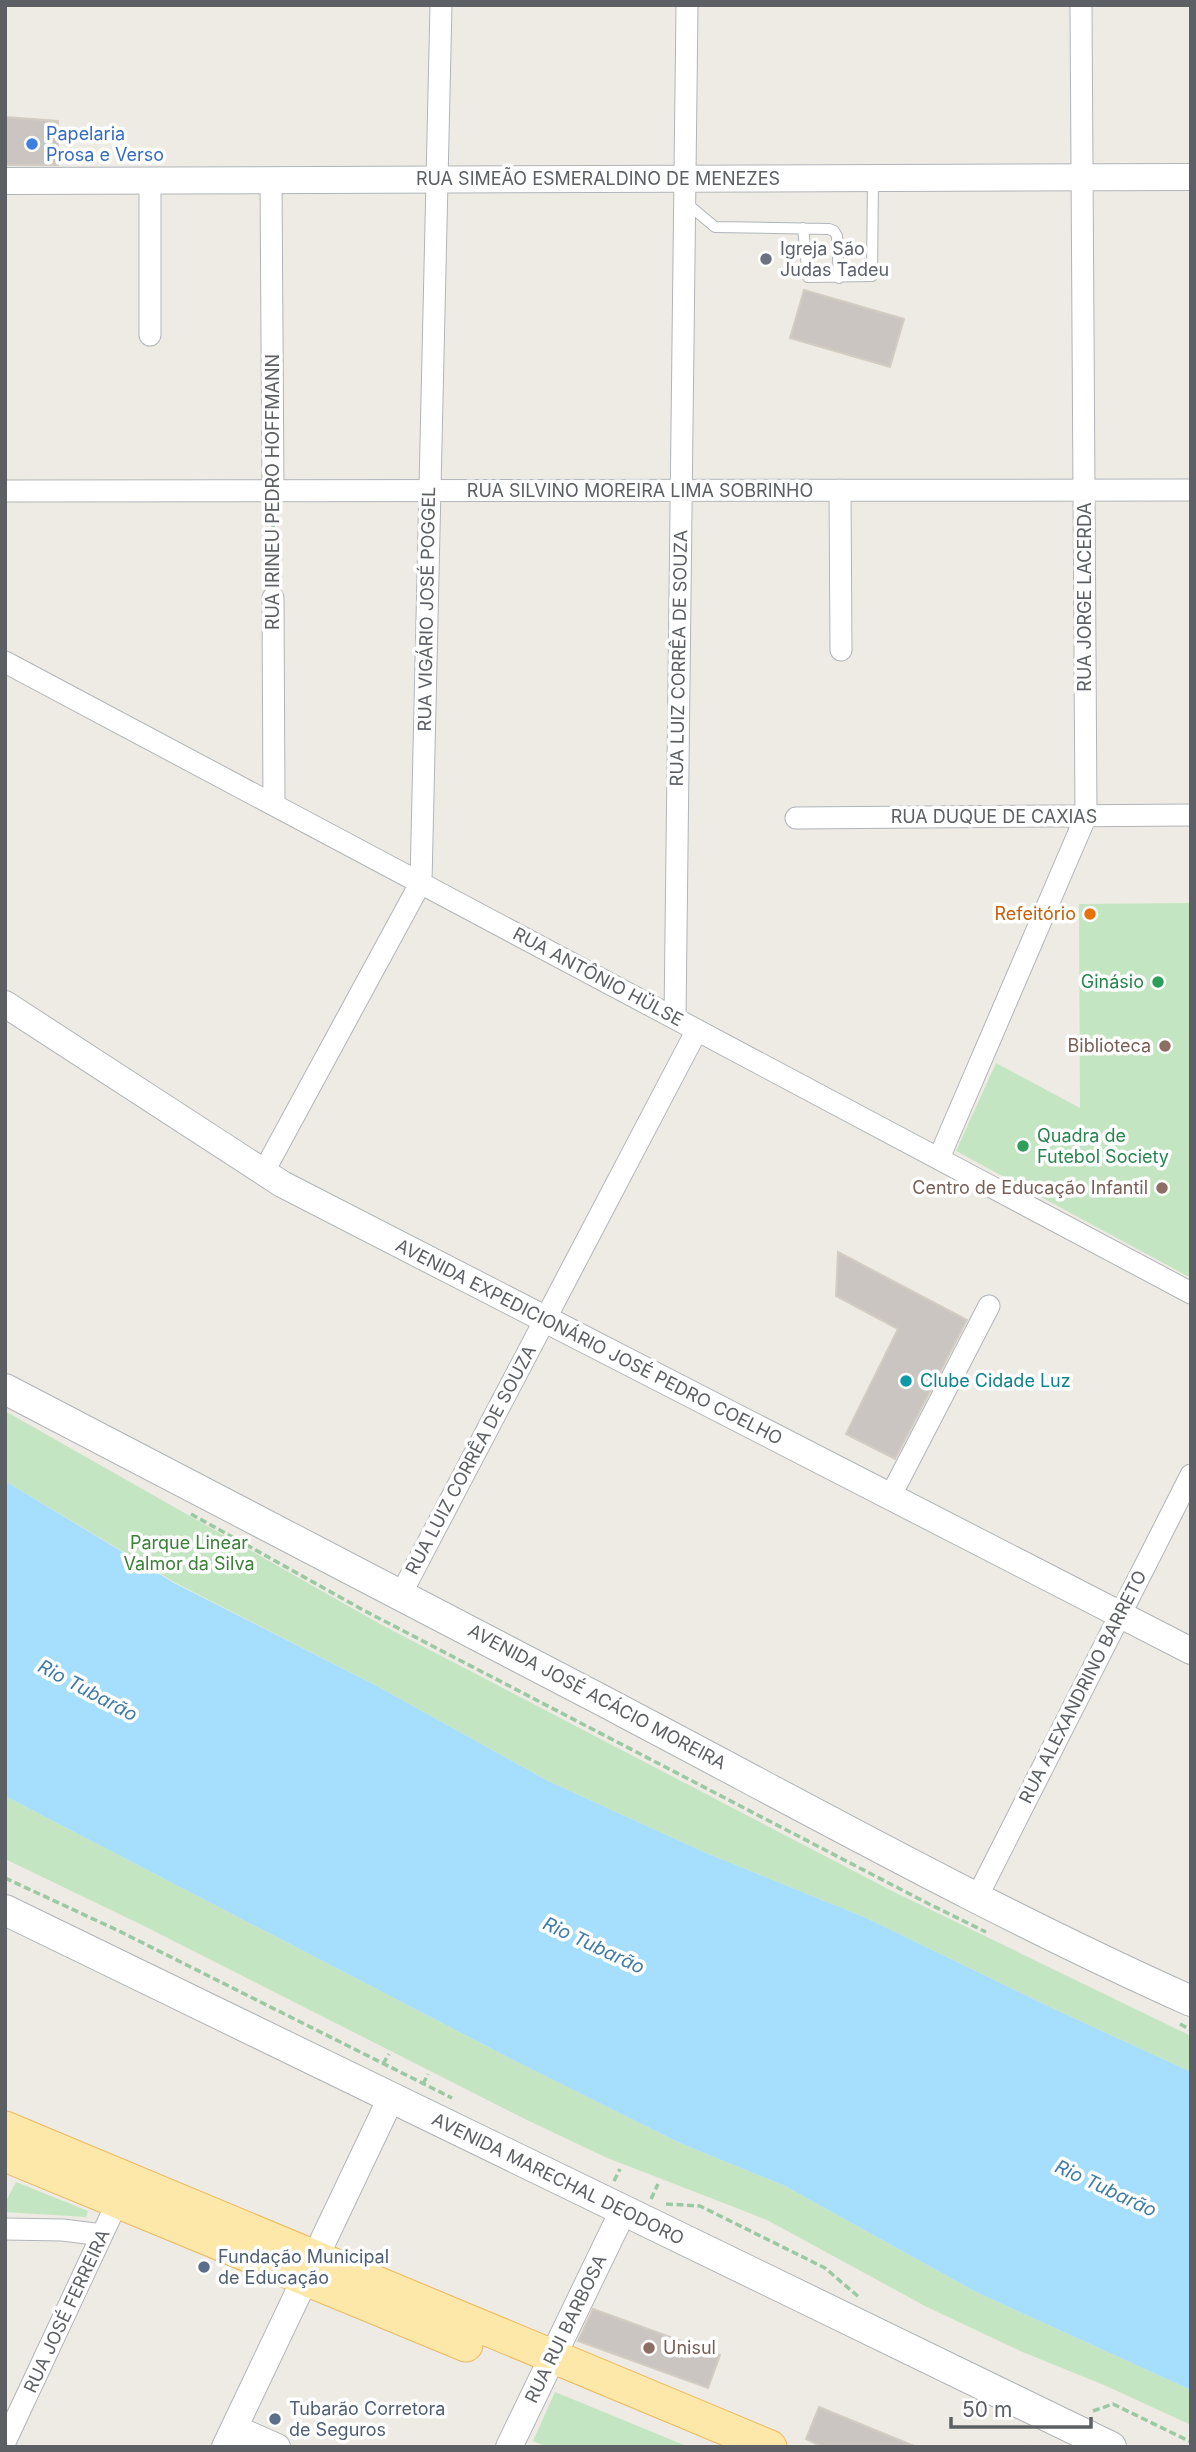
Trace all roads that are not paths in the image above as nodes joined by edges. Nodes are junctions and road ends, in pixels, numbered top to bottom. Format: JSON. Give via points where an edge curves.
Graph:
{"nodes":[{"id":1,"x":441,"y":5,"type":"edge"},
{"id":2,"x":687,"y":5,"type":"edge"},
{"id":3,"x":1082,"y":5,"type":"edge"},
{"id":4,"x":1082,"y":177,"type":"junction"},
{"id":5,"x":1191,"y":177,"type":"edge"},
{"id":6,"x":873,"y":178,"type":"junction"},
{"id":7,"x":437,"y":179,"type":"junction"},
{"id":8,"x":150,"y":180,"type":"junction"},
{"id":9,"x":271,"y":180,"type":"junction"},
{"id":10,"x":5,"y":181,"type":"edge"},
{"id":11,"x":685,"y":190,"type":"junction"},
{"id":12,"x":803,"y":229,"type":"junction"},
{"id":13,"x":839,"y":278,"type":"junction"},
{"id":14,"x":150,"y":335,"type":"dead end"},
{"id":15,"x":840,"y":490,"type":"junction"},
{"id":16,"x":1084,"y":490,"type":"junction"},
{"id":17,"x":1191,"y":490,"type":"edge"},
{"id":18,"x":5,"y":491,"type":"edge"},
{"id":19,"x":273,"y":491,"type":"junction"},
{"id":20,"x":429,"y":491,"type":"junction"},
{"id":21,"x":681,"y":491,"type":"junction"},
{"id":22,"x":273,"y":598,"type":"road end"},
{"id":23,"x":841,"y":650,"type":"dead end"},
{"id":24,"x":5,"y":662,"type":"edge"},
{"id":25,"x":274,"y":804,"type":"junction"},
{"id":26,"x":1191,"y":815,"type":"edge"},
{"id":27,"x":1086,"y":816,"type":"junction"},
{"id":28,"x":796,"y":818,"type":"dead end"},
{"id":29,"x":421,"y":882,"type":"junction"},
{"id":30,"x":5,"y":1004,"type":"edge"},
{"id":31,"x":675,"y":1018,"type":"junction"},
{"id":32,"x":697,"y":1030,"type":"junction"},
{"id":33,"x":939,"y":1158,"type":"junction"},
{"id":34,"x":263,"y":1173,"type":"junction"},
{"id":35,"x":1191,"y":1293,"type":"edge"},
{"id":36,"x":989,"y":1306,"type":"dead end"},
{"id":37,"x":545,"y":1320,"type":"junction"},
{"id":38,"x":5,"y":1389,"type":"edge"},
{"id":39,"x":1191,"y":1475,"type":"edge"},
{"id":40,"x":890,"y":1497,"type":"junction"},
{"id":41,"x":401,"y":1594,"type":"junction"},
{"id":42,"x":1119,"y":1615,"type":"junction"},
{"id":43,"x":1191,"y":1651,"type":"edge"},
{"id":44,"x":976,"y":1899,"type":"junction"},
{"id":45,"x":5,"y":1910,"type":"edge"},
{"id":46,"x":1184,"y":2012,"type":"edge"},
{"id":47,"x":391,"y":2098,"type":"junction"},
{"id":48,"x":5,"y":2128,"type":"edge"},
{"id":49,"x":5,"y":2155,"type":"edge"},
{"id":50,"x":123,"y":2190,"type":"junction"},
{"id":51,"x":623,"y":2211,"type":"junction"},
{"id":52,"x":5,"y":2229,"type":"edge"},
{"id":53,"x":102,"y":2235,"type":"junction"},
{"id":54,"x":310,"y":2268,"type":"junction"},
{"id":55,"x":548,"y":2366,"type":"junction"},
{"id":56,"x":229,"y":2437,"type":"edge"},
{"id":57,"x":5,"y":2442,"type":"edge"},
{"id":58,"x":277,"y":2447,"type":"edge"},
{"id":59,"x":509,"y":2447,"type":"edge"},
{"id":60,"x":713,"y":2447,"type":"edge"},
{"id":61,"x":770,"y":2447,"type":"edge"},
{"id":62,"x":1111,"y":2447,"type":"edge"}],
"edges":[{"from":1,"to":7,"type":"street","name":"RUA VIGÁRIO JOSÉ POGGEL"},
{"from":2,"to":11,"type":"street","name":"RUA LUIZ CORRÊA DE SOUZA"},
{"from":3,"to":4,"type":"street","name":"RUA JORGE LACERDA"},
{"from":4,"to":5,"type":"street","name":"RUA SIMEÃO ESMERALDINO DE MENEZES"},
{"from":4,"to":6,"type":"street","name":"RUA SIMEÃO ESMERALDINO DE MENEZES"},
{"from":4,"to":16,"type":"street","name":"RUA JORGE LACERDA"},
{"from":6,"to":11,"type":"street","name":"RUA SIMEÃO ESMERALDINO DE MENEZES"},
{"from":6,"to":13,"type":"lane","via":[[872,276]]},
{"from":7,"to":9,"type":"street","name":"RUA SIMEÃO ESMERALDINO DE MENEZES"},
{"from":7,"to":11,"type":"street","name":"RUA SIMEÃO ESMERALDINO DE MENEZES"},
{"from":7,"to":20,"type":"street","name":"RUA VIGÁRIO JOSÉ POGGEL"},
{"from":8,"to":9,"type":"street","name":"RUA SIMEÃO ESMERALDINO DE MENEZES"},
{"from":8,"to":10,"type":"street","name":"RUA SIMEÃO ESMERALDINO DE MENEZES"},
{"from":8,"to":14,"type":"street"},
{"from":9,"to":19,"type":"street","name":"RUA IRINEU PEDRO HOFFMANN"},
{"from":11,"to":12,"type":"lane","via":[[715,227]]},
{"from":11,"to":21,"type":"street","name":"RUA LUIZ CORRÊA DE SOUZA"},
{"from":12,"to":13,"type":"lane","via":[[834,231]]},
{"from":12,"to":13,"type":"lane","via":[[808,277]]},
{"from":15,"to":16,"type":"street","name":"RUA SILVINO MOREIRA LIMA SOBRINHO"},
{"from":15,"to":21,"type":"street","name":"RUA SILVINO MOREIRA LIMA SOBRINHO"},
{"from":15,"to":23,"type":"street"},
{"from":16,"to":17,"type":"street","name":"RUA SILVINO MOREIRA LIMA SOBRINHO"},
{"from":16,"to":27,"type":"street","name":"RUA JORGE LACERDA"},
{"from":18,"to":19,"type":"street","name":"RUA SILVINO MOREIRA LIMA SOBRINHO"},
{"from":19,"to":20,"type":"street","name":"RUA SILVINO MOREIRA LIMA SOBRINHO"},
{"from":20,"to":21,"type":"street","name":"RUA SILVINO MOREIRA LIMA SOBRINHO"},
{"from":20,"to":29,"type":"street","name":"RUA VIGÁRIO JOSÉ POGGEL"},
{"from":21,"to":31,"type":"street","name":"RUA LUIZ CORRÊA DE SOUZA"},
{"from":22,"to":25,"type":"street","name":"RUA IRINEU PEDRO HOFFMANN"},
{"from":24,"to":25,"type":"street","name":"RUA ANTÔNIO HÜLSE"},
{"from":25,"to":29,"type":"street","name":"RUA ANTÔNIO HÜLSE"},
{"from":26,"to":27,"type":"street","name":"RUA DUQUE DE CAXIAS"},
{"from":27,"to":28,"type":"street","name":"RUA DUQUE DE CAXIAS"},
{"from":27,"to":33,"type":"street","name":"RUA JORGE LACERDA"},
{"from":29,"to":31,"type":"street","name":"RUA ANTÔNIO HÜLSE"},
{"from":29,"to":34,"type":"street","name":"RUA VIGÁRIO JOSÉ POGGEL"},
{"from":30,"to":34,"type":"street","name":"AVENIDA EXPEDICIONÁRIO JOSÉ PEDRO COELHO"},
{"from":31,"to":32,"type":"street","name":"RUA ANTÔNIO HÜLSE"},
{"from":32,"to":33,"type":"street","name":"RUA ANTÔNIO HÜLSE"},
{"from":32,"to":37,"type":"street","name":"RUA LUIZ CORRÊA DE SOUZA"},
{"from":33,"to":35,"type":"street","name":"RUA ANTÔNIO HÜLSE"},
{"from":34,"to":37,"type":"street","name":"AVENIDA EXPEDICIONÁRIO JOSÉ PEDRO COELHO"},
{"from":36,"to":40,"type":"street"},
{"from":37,"to":40,"type":"street","name":"AVENIDA EXPEDICIONÁRIO JOSÉ PEDRO COELHO"},
{"from":37,"to":41,"type":"street","name":"RUA LUIZ CORRÊA DE SOUZA"},
{"from":38,"to":41,"type":"main road","name":"AVENIDA JOSÉ ACÁCIO MOREIRA"},
{"from":39,"to":42,"type":"street","name":"RUA ALEXANDRINO BARRETO"},
{"from":40,"to":42,"type":"street","name":"AVENIDA EXPEDICIONÁRIO JOSÉ PEDRO COELHO"},
{"from":41,"to":44,"type":"main road","name":"AVENIDA JOSÉ ACÁCIO MOREIRA"},
{"from":42,"to":43,"type":"street","name":"AVENIDA EXPEDICIONÁRIO JOSÉ PEDRO COELHO"},
{"from":42,"to":44,"type":"street","name":"RUA ALEXANDRINO BARRETO"},
{"from":44,"to":46,"type":"main road","name":"AVENIDA JOSÉ ACÁCIO MOREIRA"},
{"from":45,"to":47,"type":"main road","name":"AVENIDA MARECHAL DEODORO"},
{"from":47,"to":51,"type":"main road","name":"AVENIDA MARECHAL DEODORO"},
{"from":47,"to":54,"type":"street"},
{"from":48,"to":50,"type":"main road"},
{"from":49,"to":50,"type":"main road"},
{"from":50,"to":53,"type":"street","name":"RUA JOSÉ FERREIRA"},
{"from":50,"to":54,"type":"main road"},
{"from":51,"to":55,"type":"street","name":"RUA RUI BARBOSA"},
{"from":51,"to":62,"type":"main road","name":"AVENIDA MARECHAL DEODORO"},
{"from":52,"to":53,"type":"street"},
{"from":53,"to":57,"type":"street","name":"RUA JOSÉ FERREIRA"},
{"from":54,"to":55,"type":"main road"},
{"from":54,"to":56,"type":"street"},
{"from":55,"to":59,"type":"street","name":"RUA RUI BARBOSA"},
{"from":55,"to":60,"type":"main road"},
{"from":55,"to":61,"type":"main road"},
{"from":56,"to":58,"type":"street"}]}
